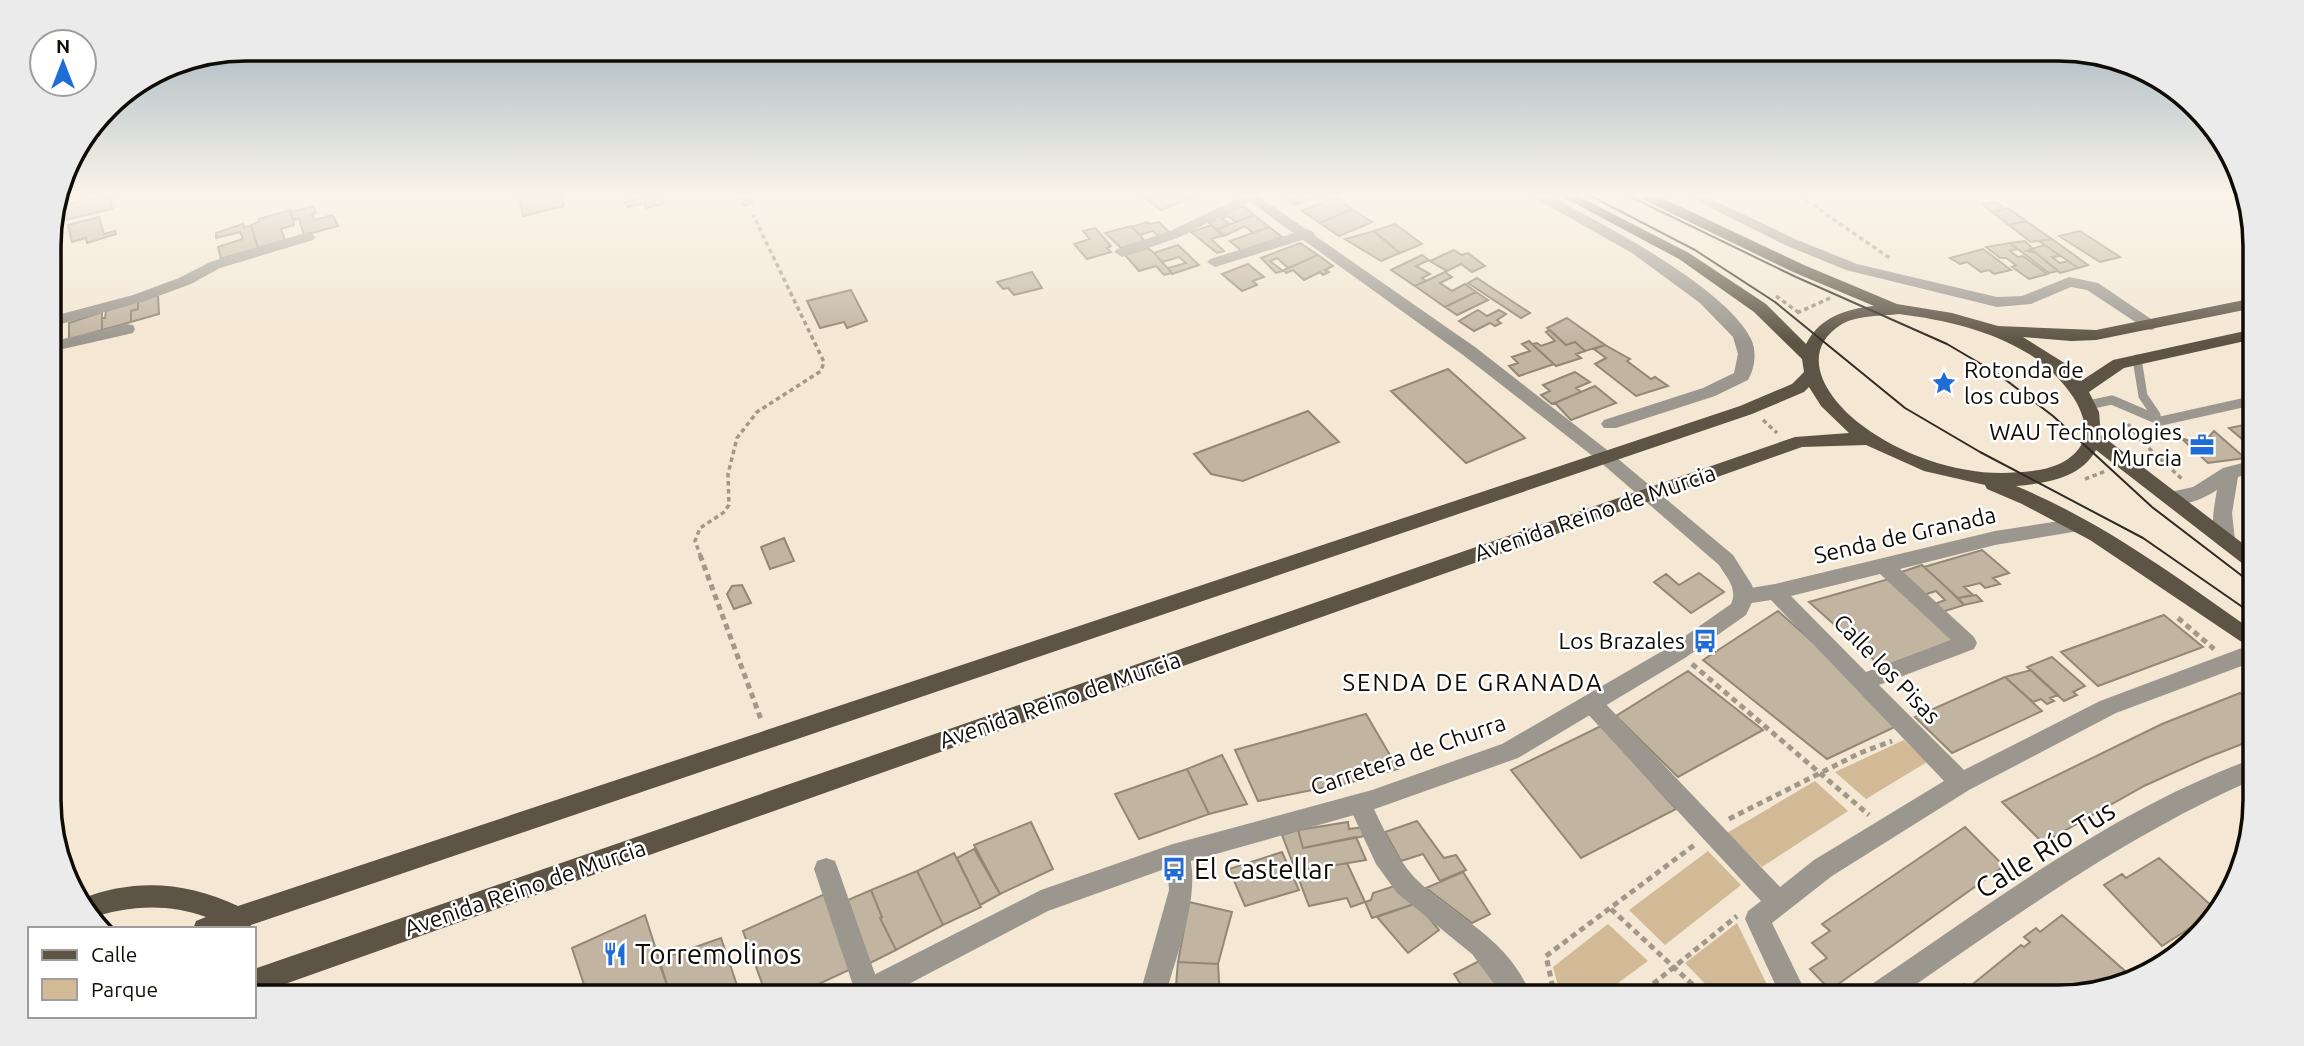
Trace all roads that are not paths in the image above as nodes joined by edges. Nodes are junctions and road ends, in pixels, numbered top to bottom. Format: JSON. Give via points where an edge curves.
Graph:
{"nodes":[{"id":1,"x":282,"y":245,"type":"edge"},
{"id":2,"x":1143,"y":245,"type":"edge"},
{"id":3,"x":1271,"y":245,"type":"edge"},
{"id":4,"x":1322,"y":245,"type":"edge"},
{"id":5,"x":1627,"y":245,"type":"edge"},
{"id":6,"x":1662,"y":245,"type":"edge"},
{"id":7,"x":1745,"y":245,"type":"edge"},
{"id":8,"x":1797,"y":245,"type":"edge"},
{"id":9,"x":1122,"y":252,"type":"dead end"},
{"id":10,"x":1215,"y":262,"type":"dead end"},
{"id":11,"x":2243,"y":305,"type":"edge"},
{"id":12,"x":1899,"y":309,"type":"junction"},
{"id":13,"x":62,"y":319,"type":"edge"},
{"id":14,"x":2152,"y":324,"type":"junction"},
{"id":15,"x":1989,"y":328,"type":"junction"},
{"id":16,"x":127,"y":329,"type":"dead end"},
{"id":17,"x":2243,"y":336,"type":"edge"},
{"id":18,"x":62,"y":344,"type":"edge"},
{"id":19,"x":2137,"y":359,"type":"junction"},
{"id":20,"x":1810,"y":366,"type":"junction"},
{"id":21,"x":2084,"y":397,"type":"junction"},
{"id":22,"x":2243,"y":403,"type":"edge"},
{"id":23,"x":2161,"y":421,"type":"junction"},
{"id":24,"x":1610,"y":424,"type":"dead end"},
{"id":25,"x":2093,"y":438,"type":"junction"},
{"id":26,"x":1870,"y":439,"type":"junction"},
{"id":27,"x":1605,"y":457,"type":"junction"},
{"id":28,"x":2243,"y":469,"type":"edge"},
{"id":29,"x":2230,"y":473,"type":"junction"},
{"id":30,"x":1980,"y":478,"type":"junction"},
{"id":31,"x":1648,"y":494,"type":"junction"},
{"id":32,"x":2173,"y":498,"type":"junction"},
{"id":33,"x":2078,"y":525,"type":"junction"},
{"id":34,"x":2225,"y":540,"type":"junction"},
{"id":35,"x":2243,"y":554,"type":"edge"},
{"id":36,"x":1884,"y":565,"type":"junction"},
{"id":37,"x":1775,"y":592,"type":"junction"},
{"id":38,"x":1745,"y":596,"type":"junction"},
{"id":39,"x":2243,"y":634,"type":"edge"},
{"id":40,"x":2243,"y":657,"type":"edge"},
{"id":41,"x":1863,"y":682,"type":"junction"},
{"id":42,"x":1592,"y":704,"type":"junction"},
{"id":43,"x":2243,"y":773,"type":"edge"},
{"id":44,"x":1961,"y":783,"type":"junction"},
{"id":45,"x":1360,"y":804,"type":"junction"},
{"id":46,"x":1178,"y":854,"type":"junction"},
{"id":47,"x":826,"y":869,"type":"dead end"},
{"id":48,"x":1779,"y":903,"type":"junction"},
{"id":49,"x":95,"y":906,"type":"edge"},
{"id":50,"x":238,"y":923,"type":"edge"},
{"id":51,"x":216,"y":927,"type":"edge"},
{"id":52,"x":256,"y":981,"type":"edge"},
{"id":53,"x":1511,"y":984,"type":"edge"},
{"id":54,"x":1789,"y":984,"type":"edge"},
{"id":55,"x":1894,"y":984,"type":"edge"},
{"id":56,"x":859,"y":985,"type":"edge"},
{"id":57,"x":880,"y":985,"type":"edge"},
{"id":58,"x":1155,"y":985,"type":"edge"}],
"edges":[{"from":1,"to":13,"type":"street","via":[[215,265],[139,298]]},
{"from":2,"to":9,"type":"street"},
{"from":3,"to":10,"type":"street"},
{"from":4,"to":27,"type":"street"},
{"from":5,"to":24,"type":"street","via":[[1715,308],[1742,337],[1747,360],[1742,376],[1709,392]]},
{"from":6,"to":20,"type":"main road","via":[[1760,308]]},
{"from":7,"to":12,"type":"main road","via":[[1836,294]]},
{"from":8,"to":14,"type":"street","via":[[1852,267],[1997,302],[2025,301],[2069,282],[2092,286]]},
{"from":11,"to":14,"type":"main road"},
{"from":12,"to":15,"type":"main road"},
{"from":12,"to":20,"type":"main road","via":[[1864,312],[1836,321],[1817,337]]},
{"from":14,"to":15,"type":"main road","via":[[2071,336]]},
{"from":15,"to":21,"type":"main road","via":[[2039,354]]},
{"from":16,"to":18,"type":"street"},
{"from":17,"to":19,"type":"main road"},
{"from":19,"to":21,"type":"main road","via":[[2119,364]]},
{"from":19,"to":23,"type":"lane","via":[[2144,403]]},
{"from":20,"to":26,"type":"main road","via":[[1825,400]]},
{"from":20,"to":27,"type":"main road","via":[[1798,388],[1750,409]]},
{"from":21,"to":23,"type":"lane","via":[[2125,404]]},
{"from":21,"to":25,"type":"main road"},
{"from":22,"to":23,"type":"lane"},
{"from":25,"to":30,"type":"main road","via":[[2081,458],[2057,473],[2022,480]]},
{"from":25,"to":32,"type":"main road"},
{"from":26,"to":30,"type":"main road","via":[[1922,464]]},
{"from":26,"to":31,"type":"main road","name":"Avenida Reino de Murcia","via":[[1791,445]]},
{"from":27,"to":31,"type":"street"},
{"from":27,"to":50,"type":"main road"},
{"from":28,"to":29,"type":"street"},
{"from":29,"to":32,"type":"street","via":[[2198,493]]},
{"from":29,"to":34,"type":"street","via":[[2222,513]]},
{"from":30,"to":33,"type":"main road","via":[[2041,502]]},
{"from":31,"to":38,"type":"street","via":[[1727,560]]},
{"from":31,"to":52,"type":"main road","name":"Avenida Reino de Murcia"},
{"from":32,"to":34,"type":"main road"},
{"from":33,"to":36,"type":"street","name":"Senda de Granada","via":[[1994,538]]},
{"from":33,"to":39,"type":"main road","via":[[2157,572]]},
{"from":34,"to":35,"type":"main road"},
{"from":36,"to":37,"type":"street","name":"Senda de Granada"},
{"from":36,"to":41,"type":"street","via":[[1967,643]]},
{"from":37,"to":38,"type":"street","name":"Senda de Granada"},
{"from":37,"to":41,"type":"street","name":"Calle los Pisas"},
{"from":38,"to":42,"type":"street","name":"Carretera de Churra","via":[[1739,609]]},
{"from":40,"to":44,"type":"street","via":[[2108,707]]},
{"from":41,"to":44,"type":"street","name":"Calle los Pisas"},
{"from":42,"to":45,"type":"street","name":"Carretera de Churra","via":[[1510,751]]},
{"from":42,"to":48,"type":"street"},
{"from":43,"to":55,"type":"street","name":"Calle Río Tus","via":[[2090,850]]},
{"from":44,"to":48,"type":"street","via":[[1823,868]]},
{"from":45,"to":46,"type":"street","name":"Carretera de Churra"},
{"from":45,"to":53,"type":"street","via":[[1385,856],[1406,885],[1481,945]]},
{"from":46,"to":57,"type":"street","name":"Carretera de Churra","via":[[1041,902]]},
{"from":46,"to":58,"type":"street","via":[[1181,890]]},
{"from":47,"to":56,"type":"street"},
{"from":48,"to":54,"type":"street","via":[[1757,919]]},
{"from":49,"to":50,"type":"main road","via":[[120,897],[166,895],[203,902]]},
{"from":50,"to":51,"type":"main road"}]}
